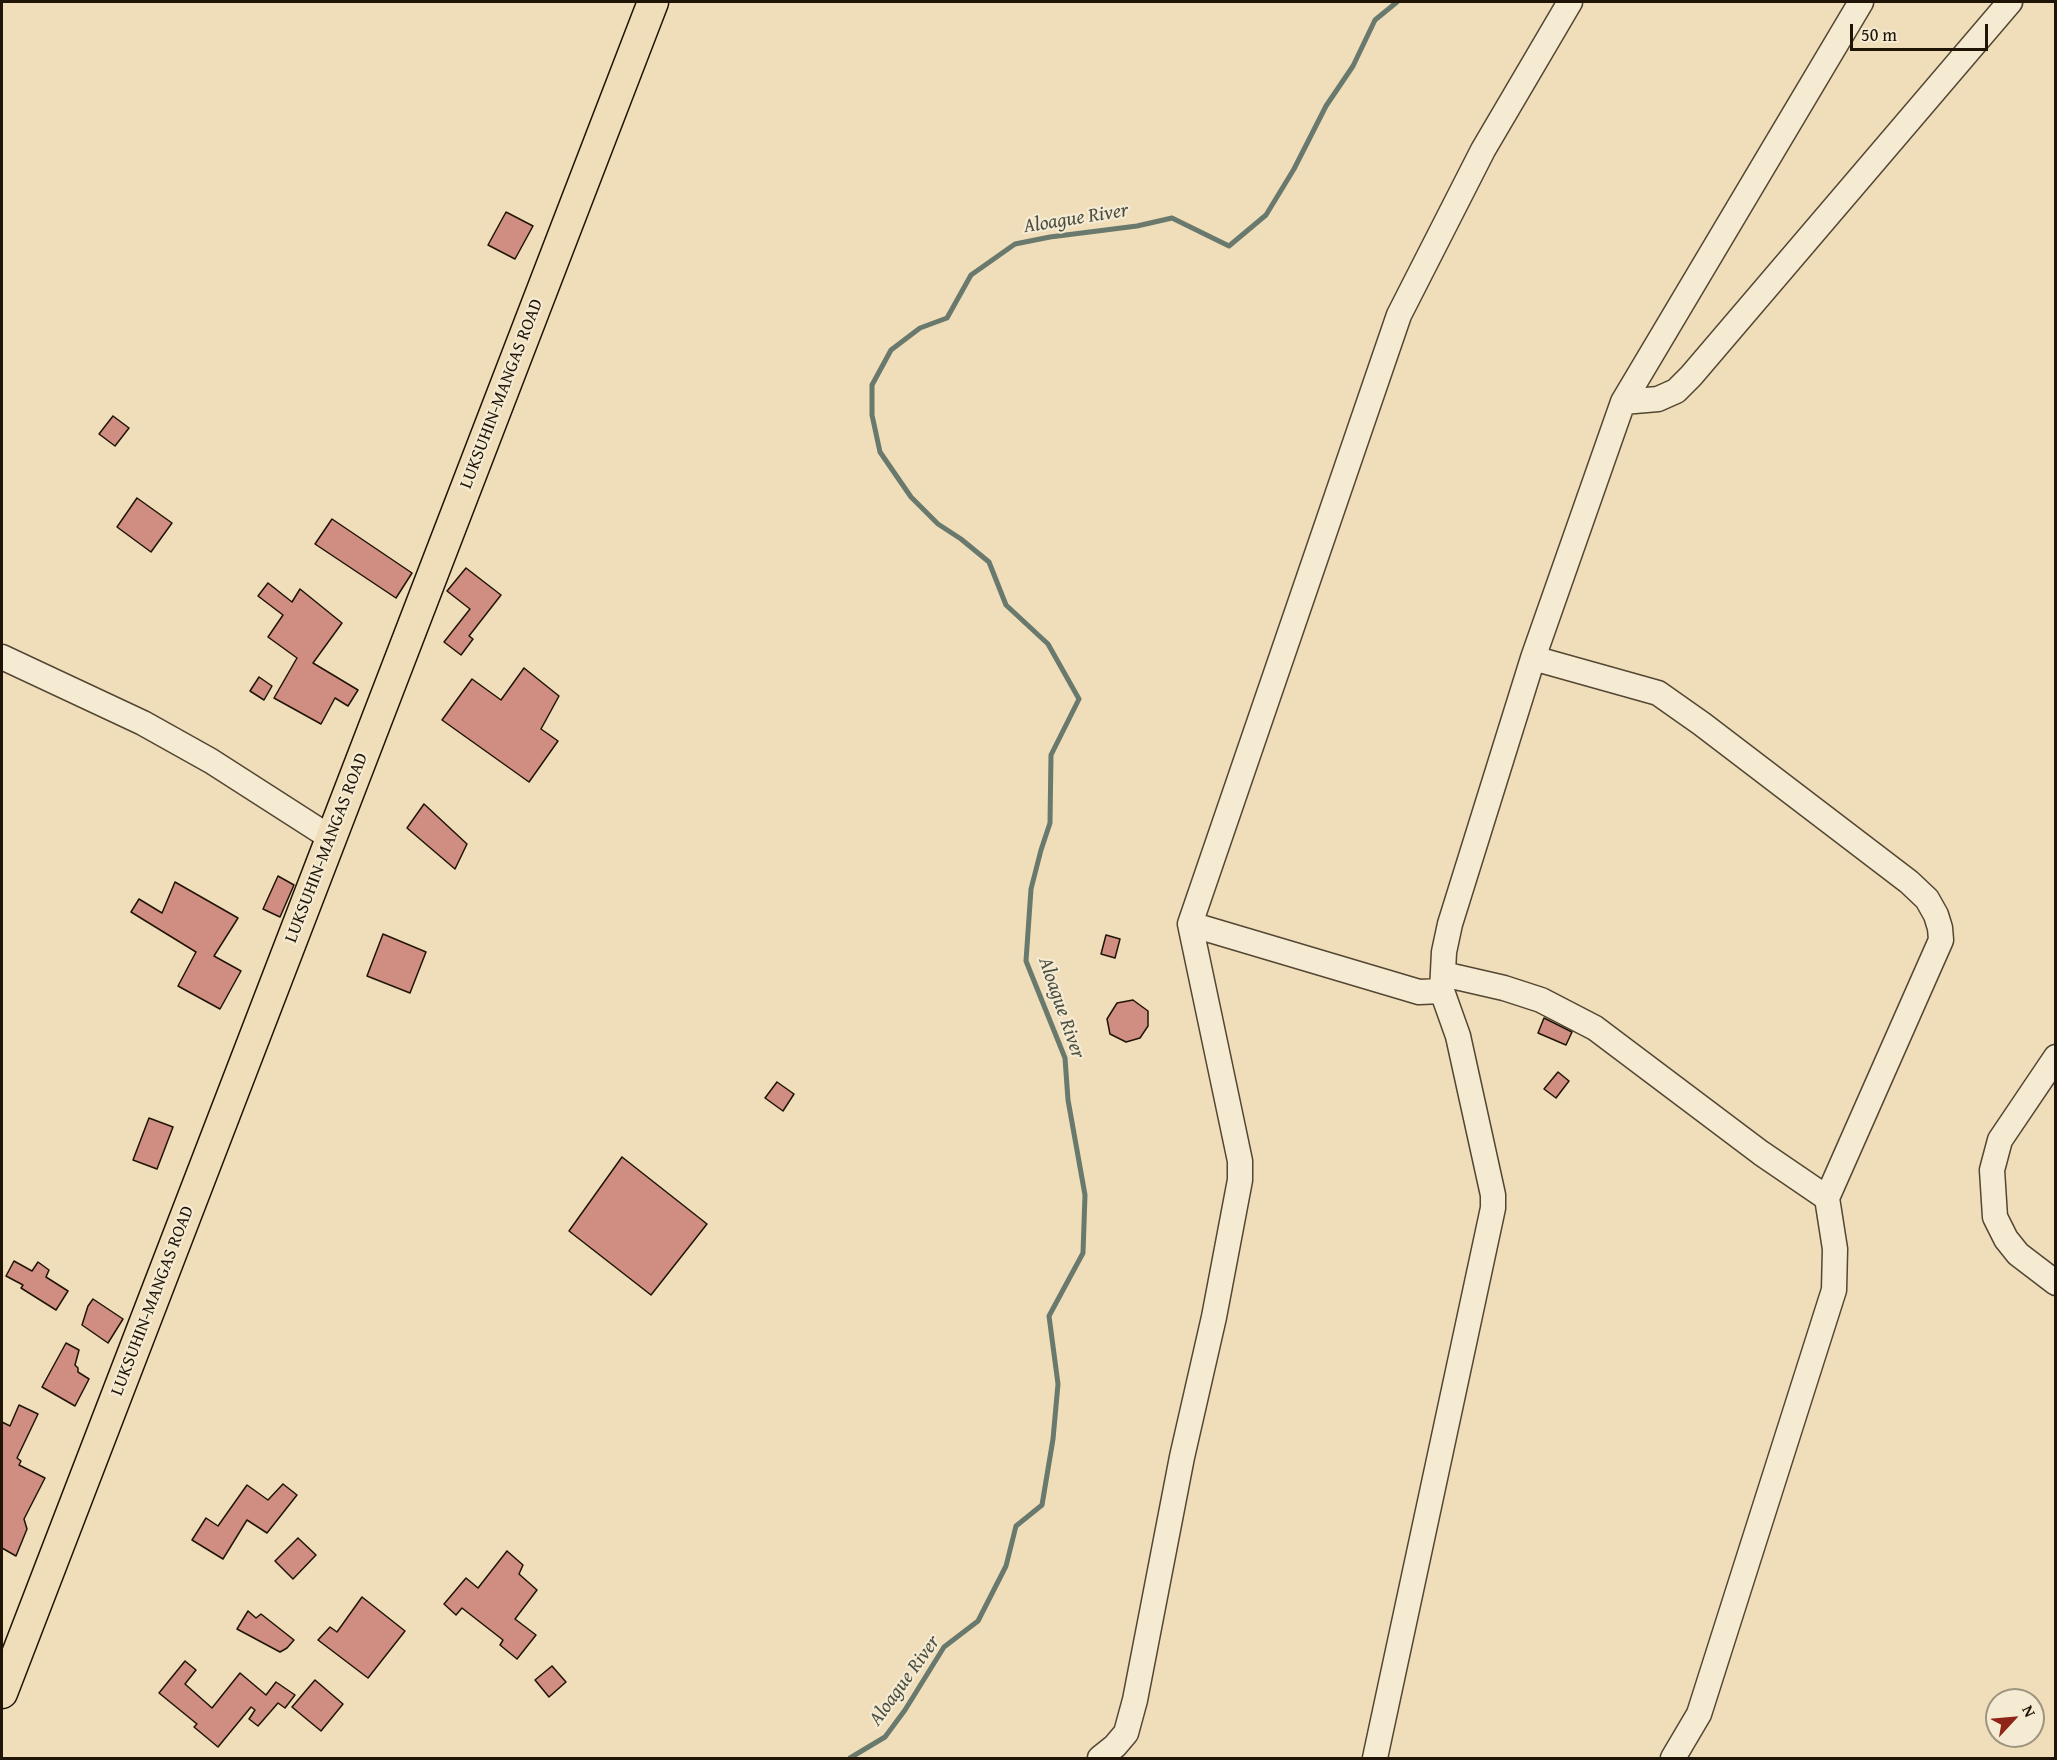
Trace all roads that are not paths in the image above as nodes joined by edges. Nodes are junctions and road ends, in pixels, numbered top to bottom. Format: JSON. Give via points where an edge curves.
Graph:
{"nodes":[{"id":1,"x":653,"y":2,"type":"edge"},
{"id":2,"x":1570,"y":2,"type":"edge"},
{"id":3,"x":1861,"y":2,"type":"edge"},
{"id":4,"x":2010,"y":2,"type":"edge"},
{"id":5,"x":1623,"y":402,"type":"junction"},
{"id":6,"x":2,"y":657,"type":"edge"},
{"id":7,"x":1533,"y":658,"type":"junction"},
{"id":8,"x":331,"y":838,"type":"junction"},
{"id":9,"x":1190,"y":924,"type":"junction"},
{"id":10,"x":1442,"y":982,"type":"junction"},
{"id":11,"x":2055,"y":1057,"type":"edge"},
{"id":12,"x":1827,"y":1198,"type":"junction"},
{"id":13,"x":2055,"y":1283,"type":"edge"},
{"id":14,"x":2,"y":1694,"type":"edge"},
{"id":15,"x":1100,"y":1758,"type":"edge"},
{"id":16,"x":1375,"y":1758,"type":"edge"},
{"id":17,"x":1673,"y":1758,"type":"edge"}],
"edges":[{"from":1,"to":8,"type":"main road","name":"LUKSUHIN-MANGAS ROAD"},
{"from":2,"to":9,"type":"street","via":[[1483,150],[1400,315]]},
{"from":3,"to":5,"type":"street"},
{"from":4,"to":5,"type":"street","via":[[1691,376],[1676,391],[1658,399]]},
{"from":5,"to":7,"type":"street"},
{"from":6,"to":8,"type":"street","via":[[162,734]]},
{"from":7,"to":10,"type":"street","via":[[1450,924]]},
{"from":7,"to":12,"type":"street","via":[[1658,693],[1909,882],[1927,899],[1936,915],[1941,940]]},
{"from":8,"to":14,"type":"main road","name":"LUKSUHIN-MANGAS ROAD"},
{"from":9,"to":10,"type":"street","via":[[1419,992]]},
{"from":9,"to":15,"type":"street","via":[[1240,1161],[1240,1180],[1135,1700],[1126,1733]]},
{"from":10,"to":12,"type":"street","via":[[1503,988],[1542,1000],[1596,1028]]},
{"from":10,"to":16,"type":"street","via":[[1458,1036],[1493,1208]]},
{"from":11,"to":13,"type":"street","via":[[2000,1140],[1992,1170],[1995,1217],[2006,1239],[2018,1254]]},
{"from":12,"to":17,"type":"street","via":[[1835,1249],[1834,1290],[1699,1714]]}]}
